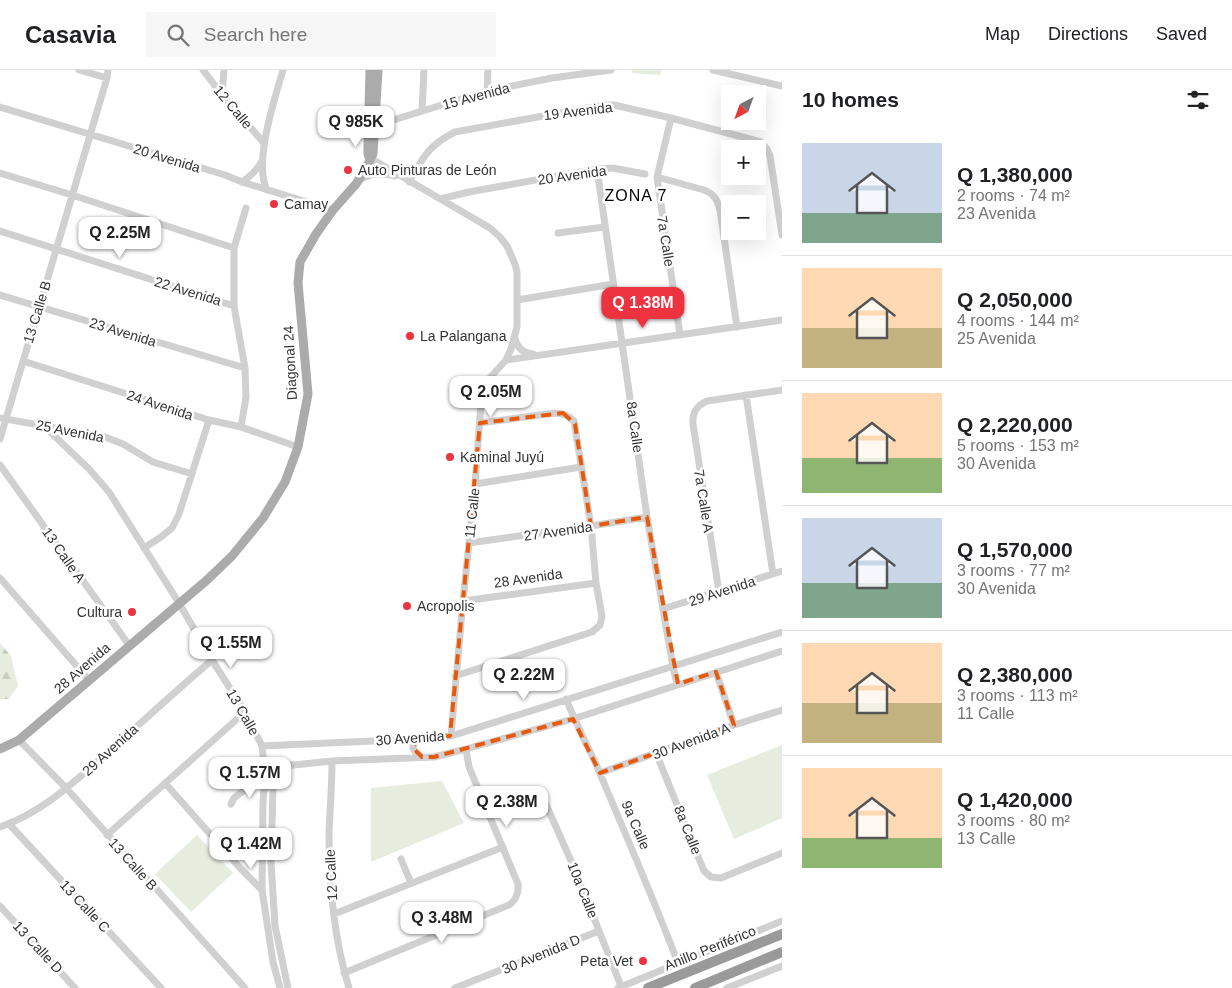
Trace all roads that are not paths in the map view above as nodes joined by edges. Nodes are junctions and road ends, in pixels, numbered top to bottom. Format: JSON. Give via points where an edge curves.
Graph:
{"nodes":[{"id":1,"x":78,"y":70,"type":"edge"},
{"id":2,"x":203,"y":70,"type":"edge"},
{"id":3,"x":224,"y":70,"type":"edge"},
{"id":4,"x":283,"y":70,"type":"edge"},
{"id":5,"x":370,"y":70,"type":"edge"},
{"id":6,"x":378,"y":70,"type":"edge"},
{"id":7,"x":424,"y":70,"type":"edge"},
{"id":8,"x":488,"y":70,"type":"edge"},
{"id":9,"x":610,"y":70,"type":"edge"},
{"id":10,"x":712,"y":70,"type":"edge"},
{"id":11,"x":108,"y":74,"type":"edge"},
{"id":12,"x":552,"y":74,"type":"edge"},
{"id":13,"x":782,"y":86,"type":"edge"},
{"id":14,"x":487,"y":91,"type":"junction"},
{"id":15,"x":222,"y":94,"type":"junction"},
{"id":16,"x":0,"y":108,"type":"edge"},
{"id":17,"x":422,"y":111,"type":"junction"},
{"id":18,"x":671,"y":118,"type":"junction"},
{"id":19,"x":374,"y":126,"type":"junction"},
{"id":20,"x":90,"y":135,"type":"junction"},
{"id":21,"x":264,"y":143,"type":"junction"},
{"id":22,"x":263,"y":158,"type":"junction"},
{"id":23,"x":370,"y":160,"type":"junction"},
{"id":24,"x":597,"y":169,"type":"junction"},
{"id":25,"x":0,"y":173,"type":"edge"},
{"id":26,"x":645,"y":174,"type":"dead end"},
{"id":27,"x":657,"y":177,"type":"junction"},
{"id":28,"x":359,"y":180,"type":"junction"},
{"id":29,"x":406,"y":180,"type":"junction"},
{"id":30,"x":242,"y":182,"type":"junction"},
{"id":31,"x":266,"y":190,"type":"junction"},
{"id":32,"x":778,"y":190,"type":"edge"},
{"id":33,"x":72,"y":195,"type":"junction"},
{"id":34,"x":440,"y":199,"type":"junction"},
{"id":35,"x":246,"y":208,"type":"dead end"},
{"id":36,"x":333,"y":210,"type":"junction"},
{"id":37,"x":604,"y":227,"type":"junction"},
{"id":38,"x":0,"y":231,"type":"edge"},
{"id":39,"x":558,"y":233,"type":"dead end"},
{"id":40,"x":782,"y":235,"type":"edge"},
{"id":41,"x":234,"y":248,"type":"junction"},
{"id":42,"x":56,"y":250,"type":"junction"},
{"id":43,"x":613,"y":284,"type":"junction"},
{"id":44,"x":0,"y":295,"type":"edge"},
{"id":45,"x":518,"y":300,"type":"junction"},
{"id":46,"x":39,"y":306,"type":"junction"},
{"id":47,"x":234,"y":306,"type":"junction"},
{"id":48,"x":782,"y":320,"type":"edge"},
{"id":49,"x":737,"y":327,"type":"junction"},
{"id":50,"x":515,"y":335,"type":"junction"},
{"id":51,"x":680,"y":335,"type":"junction"},
{"id":52,"x":623,"y":343,"type":"junction"},
{"id":53,"x":538,"y":355,"type":"junction"},
{"id":54,"x":506,"y":360,"type":"junction"},
{"id":55,"x":23,"y":361,"type":"junction"},
{"id":56,"x":245,"y":368,"type":"junction"},
{"id":57,"x":782,"y":390,"type":"edge"},
{"id":58,"x":746,"y":395,"type":"junction"},
{"id":59,"x":3,"y":418,"type":"edge"},
{"id":60,"x":210,"y":420,"type":"junction"},
{"id":61,"x":480,"y":423,"type":"junction"},
{"id":62,"x":44,"y":426,"type":"junction"},
{"id":63,"x":240,"y":427,"type":"junction"},
{"id":64,"x":0,"y":439,"type":"edge"},
{"id":65,"x":298,"y":447,"type":"junction"},
{"id":66,"x":0,"y":465,"type":"edge"},
{"id":67,"x":582,"y":467,"type":"junction"},
{"id":68,"x":192,"y":474,"type":"junction"},
{"id":69,"x":475,"y":484,"type":"junction"},
{"id":70,"x":647,"y":516,"type":"junction"},
{"id":71,"x":591,"y":526,"type":"junction"},
{"id":72,"x":468,"y":543,"type":"junction"},
{"id":73,"x":144,"y":548,"type":"junction"},
{"id":74,"x":782,"y":571,"type":"edge"},
{"id":75,"x":773,"y":574,"type":"junction"},
{"id":76,"x":0,"y":578,"type":"edge"},
{"id":77,"x":596,"y":583,"type":"junction"},
{"id":78,"x":718,"y":592,"type":"junction"},
{"id":79,"x":462,"y":602,"type":"junction"},
{"id":80,"x":179,"y":603,"type":"junction"},
{"id":81,"x":663,"y":609,"type":"junction"},
{"id":82,"x":782,"y":632,"type":"edge"},
{"id":83,"x":129,"y":645,"type":"junction"},
{"id":84,"x":782,"y":651,"type":"edge"},
{"id":85,"x":212,"y":660,"type":"junction"},
{"id":86,"x":673,"y":667,"type":"junction"},
{"id":87,"x":716,"y":672,"type":"junction"},
{"id":88,"x":455,"y":676,"type":"junction"},
{"id":89,"x":88,"y":680,"type":"junction"},
{"id":90,"x":678,"y":684,"type":"junction"},
{"id":91,"x":566,"y":699,"type":"junction"},
{"id":92,"x":782,"y":710,"type":"edge"},
{"id":93,"x":245,"y":712,"type":"junction"},
{"id":94,"x":574,"y":718,"type":"junction"},
{"id":95,"x":734,"y":725,"type":"junction"},
{"id":96,"x":450,"y":736,"type":"junction"},
{"id":97,"x":418,"y":739,"type":"junction"},
{"id":98,"x":19,"y":740,"type":"junction"},
{"id":99,"x":262,"y":746,"type":"junction"},
{"id":100,"x":0,"y":749,"type":"edge"},
{"id":101,"x":466,"y":749,"type":"junction"},
{"id":102,"x":656,"y":753,"type":"junction"},
{"id":103,"x":422,"y":757,"type":"junction"},
{"id":104,"x":332,"y":761,"type":"junction"},
{"id":105,"x":265,"y":765,"type":"junction"},
{"id":106,"x":287,"y":765,"type":"junction"},
{"id":107,"x":600,"y":773,"type":"junction"},
{"id":108,"x":265,"y":774,"type":"junction"},
{"id":109,"x":164,"y":783,"type":"junction"},
{"id":110,"x":67,"y":789,"type":"junction"},
{"id":111,"x":264,"y":793,"type":"junction"},
{"id":112,"x":231,"y":804,"type":"dead end"},
{"id":113,"x":486,"y":806,"type":"junction"},
{"id":114,"x":9,"y":824,"type":"junction"},
{"id":115,"x":0,"y":827,"type":"edge"},
{"id":116,"x":107,"y":835,"type":"junction"},
{"id":117,"x":503,"y":847,"type":"junction"},
{"id":118,"x":782,"y":853,"type":"edge"},
{"id":119,"x":401,"y":859,"type":"dead end"},
{"id":120,"x":411,"y":883,"type":"junction"},
{"id":121,"x":262,"y":890,"type":"junction"},
{"id":122,"x":0,"y":906,"type":"edge"},
{"id":123,"x":334,"y":914,"type":"junction"},
{"id":124,"x":782,"y":921,"type":"edge"},
{"id":125,"x":599,"y":930,"type":"junction"},
{"id":126,"x":782,"y":934,"type":"edge"},
{"id":127,"x":782,"y":952,"type":"edge"},
{"id":128,"x":678,"y":963,"type":"junction"},
{"id":129,"x":782,"y":966,"type":"edge"},
{"id":130,"x":344,"y":973,"type":"junction"},
{"id":131,"x":619,"y":987,"type":"edge"},
{"id":132,"x":75,"y":988,"type":"edge"},
{"id":133,"x":160,"y":988,"type":"edge"},
{"id":134,"x":245,"y":988,"type":"edge"},
{"id":135,"x":280,"y":988,"type":"edge"},
{"id":136,"x":288,"y":988,"type":"edge"},
{"id":137,"x":348,"y":988,"type":"edge"},
{"id":138,"x":455,"y":988,"type":"edge"},
{"id":139,"x":648,"y":988,"type":"edge"},
{"id":140,"x":696,"y":988,"type":"edge"},
{"id":141,"x":726,"y":988,"type":"edge"}],
"edges":[{"from":1,"to":11,"type":"street"},
{"from":2,"to":15,"type":"street","name":"12 Calle"},
{"from":3,"to":15,"type":"street"},
{"from":4,"to":21,"type":"street"},
{"from":5,"to":23,"type":"main road"},
{"from":6,"to":19,"type":"main road"},
{"from":7,"to":17,"type":"street"},
{"from":8,"to":14,"type":"street"},
{"from":9,"to":12,"type":"street","name":"15 Avenida"},
{"from":10,"to":13,"type":"street"},
{"from":11,"to":20,"type":"street","name":"13 Calle B"},
{"from":12,"to":14,"type":"street","name":"15 Avenida"},
{"from":14,"to":17,"type":"street","name":"15 Avenida"},
{"from":15,"to":21,"type":"street","name":"12 Calle"},
{"from":16,"to":20,"type":"street","name":"20 Avenida"},
{"from":17,"to":19,"type":"street","name":"15 Avenida"},
{"from":18,"to":27,"type":"street","name":"7a Calle"},
{"from":18,"to":29,"type":"street","name":"19 Avenida","via":[[607,105],[459,130],[429,149]]},
{"from":18,"to":32,"type":"street","name":"19 Avenida","via":[[759,140],[770,156]]},
{"from":19,"to":23,"type":"main road"},
{"from":20,"to":30,"type":"street","name":"20 Avenida"},
{"from":20,"to":33,"type":"street","name":"13 Calle B"},
{"from":21,"to":22,"type":"street"},
{"from":22,"to":30,"type":"street","via":[[258,169]]},
{"from":22,"to":31,"type":"street"},
{"from":23,"to":28,"type":"main road","name":"Diagonal 24"},
{"from":23,"to":29,"type":"street","name":"11 Calle"},
{"from":24,"to":26,"type":"street","name":"20 Avenida","via":[[612,168]]},
{"from":24,"to":34,"type":"street","name":"20 Avenida"},
{"from":24,"to":37,"type":"street","name":"8a Calle"},
{"from":25,"to":33,"type":"street"},
{"from":27,"to":49,"type":"street","via":[[704,190],[716,199]]},
{"from":27,"to":51,"type":"street","name":"7a Calle"},
{"from":28,"to":29,"type":"street","name":"11 Calle","via":[[374,174]]},
{"from":28,"to":36,"type":"main road","name":"Diagonal 24"},
{"from":29,"to":34,"type":"street","name":"11 Calle"},
{"from":30,"to":31,"type":"street","name":"20 Avenida"},
{"from":31,"to":36,"type":"street","name":"20 Avenida"},
{"from":32,"to":40,"type":"street"},
{"from":33,"to":41,"type":"street"},
{"from":33,"to":42,"type":"street","name":"13 Calle B"},
{"from":34,"to":45,"type":"street","name":"11 Calle","via":[[485,225],[504,241],[517,272]]},
{"from":35,"to":41,"type":"street"},
{"from":36,"to":65,"type":"main road","name":"Diagonal 24","via":[[300,262],[298,283],[308,394]]},
{"from":37,"to":39,"type":"street"},
{"from":37,"to":43,"type":"street","name":"8a Calle"},
{"from":38,"to":42,"type":"street","name":"22 Avenida"},
{"from":41,"to":47,"type":"street"},
{"from":42,"to":46,"type":"street","name":"13 Calle B"},
{"from":42,"to":47,"type":"street","name":"22 Avenida"},
{"from":43,"to":45,"type":"street"},
{"from":43,"to":52,"type":"street","name":"8a Calle"},
{"from":44,"to":46,"type":"street","name":"23 Avenida"},
{"from":45,"to":50,"type":"street","name":"11 Calle"},
{"from":46,"to":55,"type":"street","name":"13 Calle B"},
{"from":46,"to":56,"type":"street","name":"23 Avenida"},
{"from":47,"to":56,"type":"street"},
{"from":48,"to":49,"type":"street"},
{"from":49,"to":51,"type":"street"},
{"from":50,"to":53,"type":"street","via":[[516,344],[522,350]]},
{"from":50,"to":54,"type":"street","name":"11 Calle"},
{"from":51,"to":52,"type":"street"},
{"from":52,"to":53,"type":"street"},
{"from":52,"to":70,"type":"street","name":"8a Calle"},
{"from":53,"to":54,"type":"street"},
{"from":54,"to":61,"type":"street","name":"11 Calle","via":[[488,380],[481,403]]},
{"from":55,"to":59,"type":"street","name":"13 Calle B"},
{"from":55,"to":60,"type":"street","name":"24 Avenida"},
{"from":56,"to":63,"type":"street","via":[[246,397]]},
{"from":57,"to":58,"type":"street"},
{"from":58,"to":75,"type":"street"},
{"from":58,"to":78,"type":"street","name":"7a Calle A","via":[[700,404],[693,416]]},
{"from":59,"to":62,"type":"street","name":"25 Avenida"},
{"from":59,"to":64,"type":"street","name":"13 Calle B"},
{"from":60,"to":63,"type":"street","name":"24 Avenida"},
{"from":60,"to":68,"type":"street"},
{"from":61,"to":67,"type":"street","via":[[563,413],[575,424]]},
{"from":61,"to":69,"type":"street","name":"11 Calle"},
{"from":62,"to":68,"type":"street","name":"25 Avenida","via":[[105,436],[153,462]]},
{"from":62,"to":73,"type":"street","name":"13 Calle","via":[[109,492]]},
{"from":63,"to":65,"type":"street","name":"24 Avenida"},
{"from":65,"to":80,"type":"main road","name":"Diagonal 24","via":[[285,482],[264,518],[232,556]]},
{"from":66,"to":83,"type":"street","name":"13 Calle A"},
{"from":67,"to":69,"type":"street"},
{"from":67,"to":71,"type":"street"},
{"from":68,"to":73,"type":"street","via":[[172,528]]},
{"from":69,"to":72,"type":"street","name":"11 Calle"},
{"from":70,"to":71,"type":"street","name":"27 Avenida"},
{"from":70,"to":81,"type":"street","name":"8a Calle"},
{"from":71,"to":72,"type":"street","name":"27 Avenida"},
{"from":71,"to":77,"type":"street"},
{"from":72,"to":79,"type":"street","name":"11 Calle"},
{"from":73,"to":80,"type":"street","name":"13 Calle"},
{"from":74,"to":75,"type":"street","name":"29 Avenida"},
{"from":75,"to":78,"type":"street","name":"29 Avenida"},
{"from":76,"to":89,"type":"street"},
{"from":77,"to":79,"type":"street","name":"28 Avenida"},
{"from":77,"to":88,"type":"street","via":[[602,616],[598,628]]},
{"from":78,"to":81,"type":"street","name":"29 Avenida"},
{"from":79,"to":88,"type":"street","name":"11 Calle"},
{"from":80,"to":83,"type":"main road","name":"28 Avenida"},
{"from":80,"to":85,"type":"street","name":"13 Calle"},
{"from":81,"to":86,"type":"street","name":"8a Calle"},
{"from":82,"to":86,"type":"street","name":"30 Avenida"},
{"from":83,"to":89,"type":"main road","name":"28 Avenida"},
{"from":84,"to":87,"type":"street","name":"30 Avenida"},
{"from":85,"to":93,"type":"street","name":"13 Calle"},
{"from":85,"to":110,"type":"street","name":"29 Avenida"},
{"from":86,"to":90,"type":"street","name":"8a Calle"},
{"from":86,"to":91,"type":"street","name":"30 Avenida"},
{"from":87,"to":90,"type":"street","name":"30 Avenida"},
{"from":87,"to":95,"type":"street"},
{"from":88,"to":96,"type":"street","name":"11 Calle"},
{"from":89,"to":98,"type":"main road","name":"28 Avenida"},
{"from":90,"to":94,"type":"street","name":"30 Avenida"},
{"from":91,"to":94,"type":"street","name":"9a Calle"},
{"from":91,"to":96,"type":"street","name":"30 Avenida"},
{"from":92,"to":95,"type":"street","name":"30 Avenida A"},
{"from":93,"to":99,"type":"street","name":"13 Calle"},
{"from":93,"to":109,"type":"street"},
{"from":94,"to":101,"type":"street","name":"30 Avenida"},
{"from":94,"to":107,"type":"street","name":"9a Calle"},
{"from":95,"to":102,"type":"street","name":"30 Avenida A"},
{"from":96,"to":97,"type":"street","name":"30 Avenida"},
{"from":97,"to":99,"type":"street","name":"30 Avenida"},
{"from":97,"to":103,"type":"street","via":[[412,748]]},
{"from":98,"to":100,"type":"main road","name":"28 Avenida"},
{"from":98,"to":110,"type":"street","name":"13 Calle B"},
{"from":99,"to":105,"type":"street","name":"13 Calle"},
{"from":101,"to":103,"type":"street","name":"30 Avenida"},
{"from":101,"to":113,"type":"street","via":[[469,767]]},
{"from":102,"to":107,"type":"street","name":"30 Avenida A"},
{"from":102,"to":118,"type":"street","name":"8a Calle","via":[[704,870],[711,877],[721,878]]},
{"from":103,"to":104,"type":"street","name":"30 Avenida"},
{"from":104,"to":106,"type":"street","name":"30 Avenida"},
{"from":104,"to":123,"type":"street","name":"12 Calle","via":[[329,835]]},
{"from":105,"to":106,"type":"street","name":"30 Avenida"},
{"from":105,"to":108,"type":"street","name":"13 Calle"},
{"from":106,"to":111,"type":"street","via":[[272,776]]},
{"from":106,"to":136,"type":"street","via":[[274,787],[271,863],[275,926]]},
{"from":107,"to":128,"type":"street","name":"9a Calle"},
{"from":108,"to":111,"type":"street","name":"13 Calle"},
{"from":108,"to":112,"type":"street","via":[[234,798]]},
{"from":109,"to":116,"type":"street"},
{"from":109,"to":121,"type":"street"},
{"from":110,"to":114,"type":"street","name":"29 Avenida"},
{"from":110,"to":116,"type":"street","name":"13 Calle B"},
{"from":111,"to":121,"type":"street","name":"13 Calle"},
{"from":113,"to":117,"type":"street"},
{"from":113,"to":125,"type":"street","name":"10a Calle","via":[[526,794],[544,800]]},
{"from":114,"to":115,"type":"street","name":"29 Avenida"},
{"from":114,"to":133,"type":"street","name":"13 Calle C"},
{"from":116,"to":134,"type":"street","name":"13 Calle B"},
{"from":117,"to":120,"type":"street"},
{"from":117,"to":130,"type":"street","via":[[518,884],[518,893],[509,905]]},
{"from":119,"to":120,"type":"street"},
{"from":120,"to":123,"type":"street"},
{"from":121,"to":135,"type":"street","name":"13 Calle","via":[[272,962]]},
{"from":122,"to":132,"type":"street","name":"13 Calle D"},
{"from":123,"to":130,"type":"street","name":"12 Calle"},
{"from":124,"to":128,"type":"street"},
{"from":125,"to":131,"type":"street","name":"10a Calle"},
{"from":125,"to":138,"type":"street","name":"30 Avenida D"},
{"from":126,"to":139,"type":"highway","name":"Anillo Periférico"},
{"from":127,"to":140,"type":"highway"},
{"from":128,"to":131,"type":"street"},
{"from":129,"to":141,"type":"street"},
{"from":130,"to":137,"type":"street","name":"12 Calle"}]}
